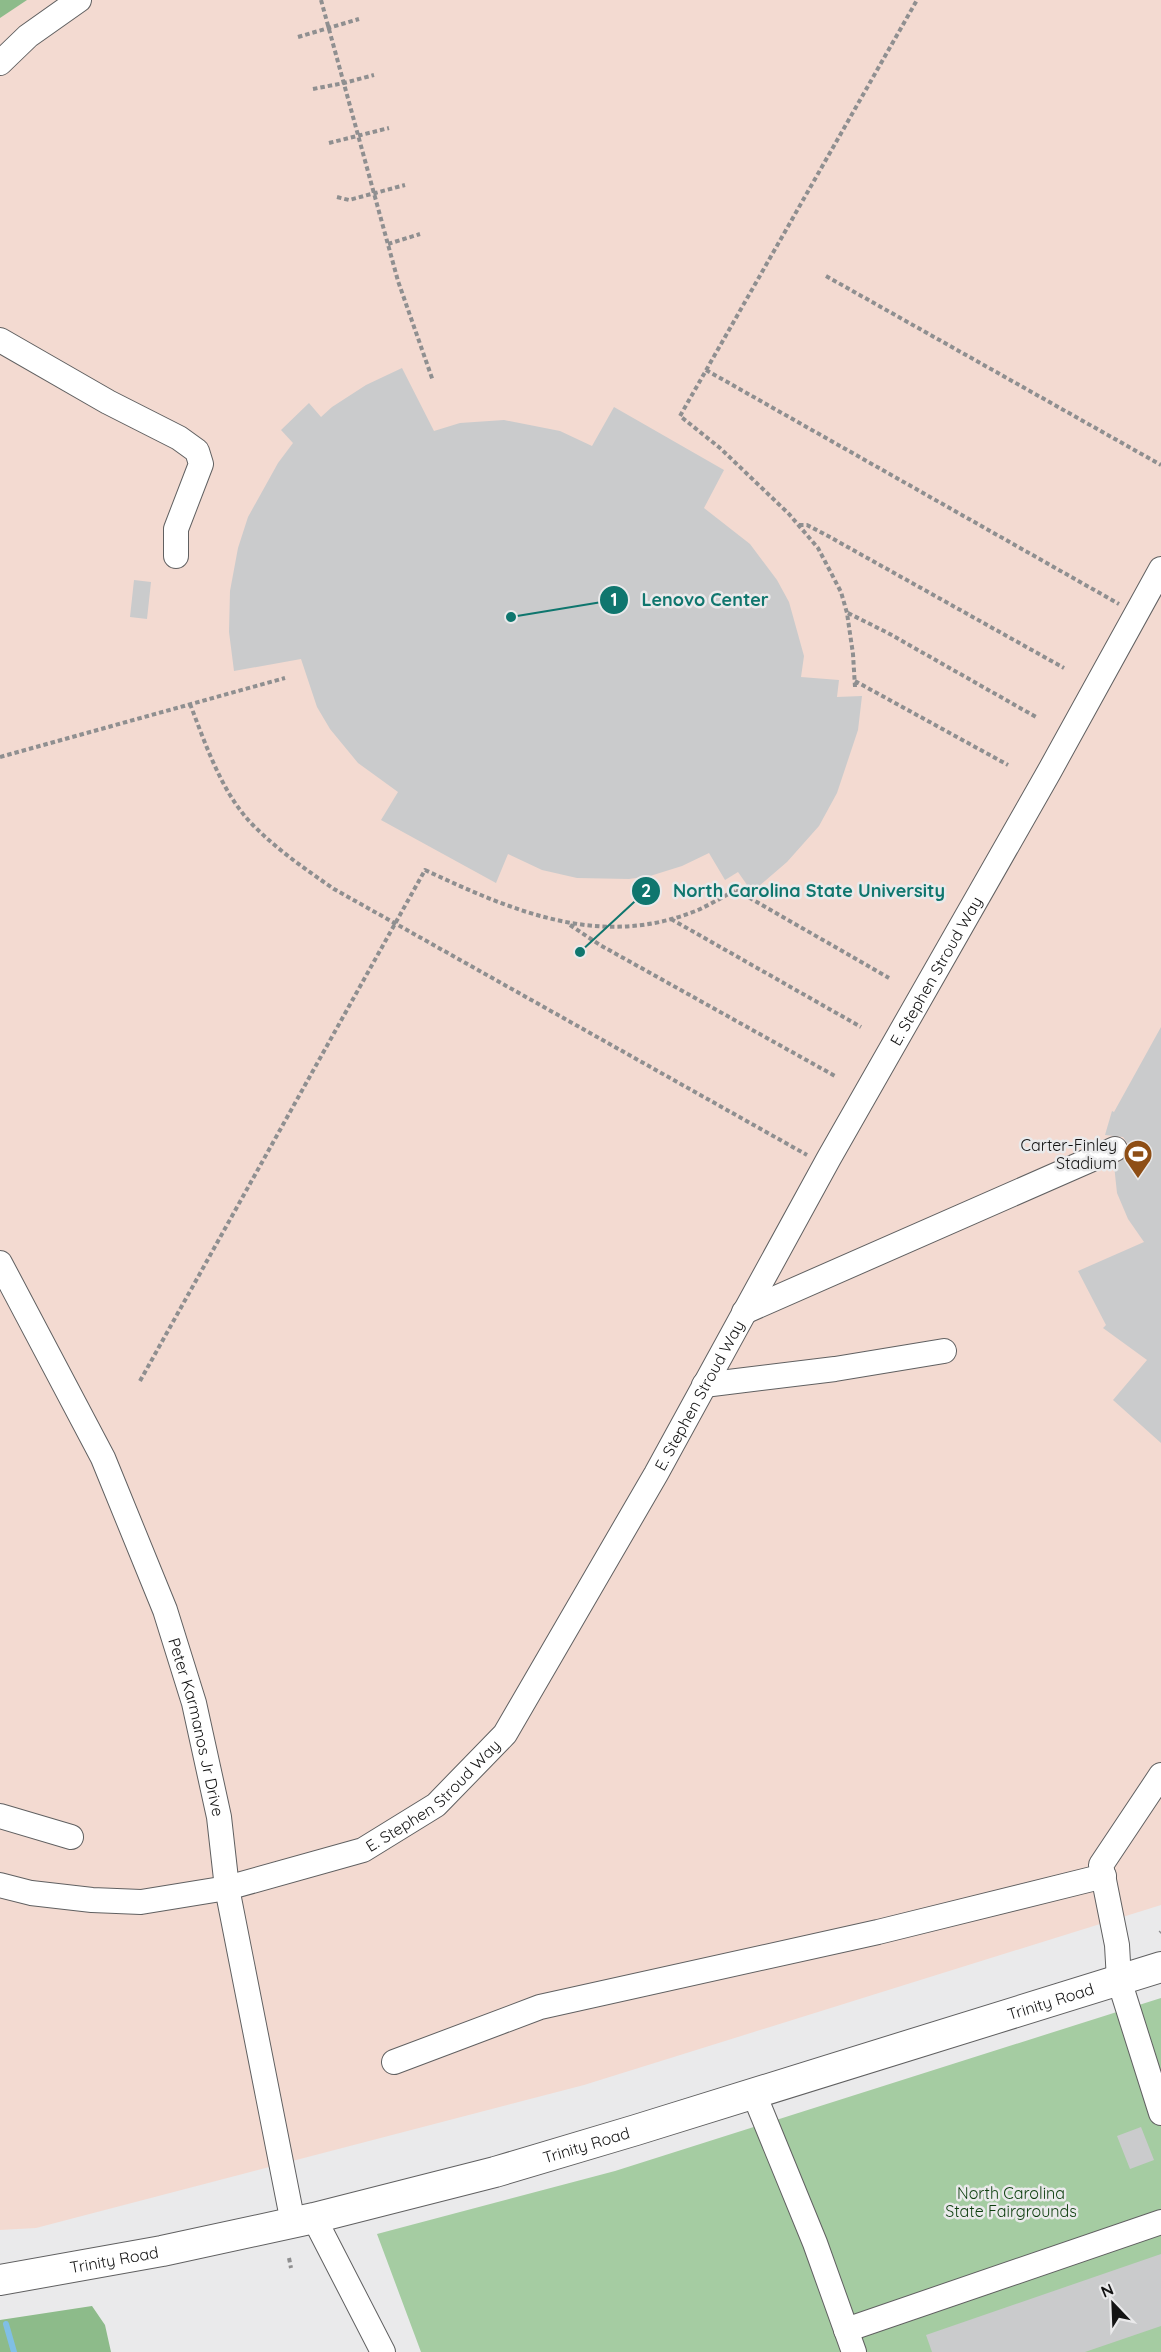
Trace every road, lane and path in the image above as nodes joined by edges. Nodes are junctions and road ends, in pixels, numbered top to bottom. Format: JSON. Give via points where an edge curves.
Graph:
{"nodes":[{"id":1,"x":79,"y":0,"type":"edge"},
{"id":2,"x":321,"y":0,"type":"edge"},
{"id":3,"x":917,"y":0,"type":"edge"},
{"id":4,"x":359,"y":19,"type":"dead end"},
{"id":5,"x":329,"y":28,"type":"junction"},
{"id":6,"x":298,"y":37,"type":"dead end"},
{"id":7,"x":0,"y":63,"type":"edge"},
{"id":8,"x":374,"y":75,"type":"dead end"},
{"id":9,"x":344,"y":83,"type":"junction"},
{"id":10,"x":313,"y":89,"type":"dead end"},
{"id":11,"x":389,"y":128,"type":"dead end"},
{"id":12,"x":359,"y":137,"type":"junction"},
{"id":13,"x":329,"y":143,"type":"dead end"},
{"id":14,"x":405,"y":185,"type":"dead end"},
{"id":15,"x":374,"y":192,"type":"junction"},
{"id":16,"x":337,"y":197,"type":"dead end"},
{"id":17,"x":420,"y":234,"type":"dead end"},
{"id":18,"x":388,"y":244,"type":"junction"},
{"id":19,"x":826,"y":276,"type":"dead end"},
{"id":20,"x":0,"y":340,"type":"edge"},
{"id":21,"x":706,"y":370,"type":"junction"},
{"id":22,"x":433,"y":381,"type":"dead end"},
{"id":23,"x":1161,"y":465,"type":"edge"},
{"id":24,"x":799,"y":525,"type":"junction"},
{"id":25,"x":176,"y":556,"type":"dead end"},
{"id":26,"x":1161,"y":569,"type":"edge"},
{"id":27,"x":1120,"y":604,"type":"dead end"},
{"id":28,"x":847,"y":613,"type":"junction"},
{"id":29,"x":1064,"y":668,"type":"dead end"},
{"id":30,"x":285,"y":678,"type":"dead end"},
{"id":31,"x":855,"y":681,"type":"junction"},
{"id":32,"x":855,"y":687,"type":"dead end"},
{"id":33,"x":189,"y":704,"type":"junction"},
{"id":34,"x":1036,"y":717,"type":"dead end"},
{"id":35,"x":0,"y":756,"type":"edge"},
{"id":36,"x":1008,"y":765,"type":"dead end"},
{"id":37,"x":743,"y":886,"type":"dead end"},
{"id":38,"x":735,"y":890,"type":"junction"},
{"id":39,"x":670,"y":919,"type":"junction"},
{"id":40,"x":395,"y":923,"type":"junction"},
{"id":41,"x":567,"y":923,"type":"junction"},
{"id":42,"x":889,"y":978,"type":"dead end"},
{"id":43,"x":861,"y":1027,"type":"dead end"},
{"id":44,"x":835,"y":1076,"type":"dead end"},
{"id":45,"x":1115,"y":1149,"type":"dead end"},
{"id":46,"x":810,"y":1156,"type":"dead end"},
{"id":47,"x":0,"y":1263,"type":"edge"},
{"id":48,"x":744,"y":1312,"type":"junction"},
{"id":49,"x":944,"y":1352,"type":"dead end"},
{"id":50,"x":140,"y":1381,"type":"dead end"},
{"id":51,"x":704,"y":1385,"type":"junction"},
{"id":52,"x":1161,"y":1775,"type":"edge"},
{"id":53,"x":0,"y":1816,"type":"edge"},
{"id":54,"x":71,"y":1838,"type":"dead end"},
{"id":55,"x":1104,"y":1876,"type":"junction"},
{"id":56,"x":0,"y":1885,"type":"edge"},
{"id":57,"x":227,"y":1888,"type":"junction"},
{"id":58,"x":1161,"y":1967,"type":"edge"},
{"id":59,"x":1119,"y":1980,"type":"junction"},
{"id":60,"x":394,"y":2062,"type":"dead end"},
{"id":61,"x":754,"y":2094,"type":"junction"},
{"id":62,"x":1161,"y":2113,"type":"edge"},
{"id":63,"x":304,"y":2220,"type":"junction"},
{"id":64,"x":1161,"y":2222,"type":"edge"},
{"id":65,"x":289,"y":2258,"type":"dead end"},
{"id":66,"x":291,"y":2268,"type":"dead end"},
{"id":67,"x":0,"y":2280,"type":"edge"},
{"id":68,"x":850,"y":2341,"type":"edge"},
{"id":69,"x":382,"y":2352,"type":"edge"}],
"edges":[{"from":1,"to":7,"type":"street","via":[[28,36]]},
{"from":2,"to":5,"type":"path"},
{"from":3,"to":21,"type":"path"},
{"from":4,"to":5,"type":"path"},
{"from":5,"to":6,"type":"path"},
{"from":5,"to":9,"type":"path"},
{"from":8,"to":9,"type":"path"},
{"from":9,"to":10,"type":"path"},
{"from":9,"to":12,"type":"path"},
{"from":11,"to":12,"type":"path"},
{"from":12,"to":13,"type":"path"},
{"from":12,"to":15,"type":"path"},
{"from":14,"to":15,"type":"path"},
{"from":15,"to":16,"type":"path","via":[[349,200]]},
{"from":15,"to":18,"type":"path"},
{"from":17,"to":18,"type":"path"},
{"from":18,"to":22,"type":"path"},
{"from":19,"to":23,"type":"path"},
{"from":20,"to":25,"type":"street","via":[[198,450],[201,464],[176,529]]},
{"from":21,"to":24,"type":"path","via":[[680,416],[720,448]]},
{"from":21,"to":27,"type":"path"},
{"from":24,"to":28,"type":"path","via":[[818,548],[841,592]]},
{"from":24,"to":29,"type":"path","via":[[828,536]]},
{"from":26,"to":48,"type":"street","name":"E. Stephen Stroud Way"},
{"from":28,"to":31,"type":"path"},
{"from":28,"to":34,"type":"path"},
{"from":30,"to":33,"type":"path"},
{"from":31,"to":32,"type":"path"},
{"from":31,"to":36,"type":"path"},
{"from":33,"to":35,"type":"path"},
{"from":33,"to":40,"type":"path","via":[[223,783],[250,822],[278,849],[334,889]]},
{"from":37,"to":38,"type":"path"},
{"from":38,"to":39,"type":"path"},
{"from":38,"to":42,"type":"path"},
{"from":39,"to":41,"type":"path","via":[[626,928]]},
{"from":39,"to":43,"type":"path"},
{"from":40,"to":41,"type":"path","via":[[424,870],[523,912]]},
{"from":40,"to":46,"type":"path"},
{"from":40,"to":50,"type":"path"},
{"from":41,"to":44,"type":"path"},
{"from":45,"to":48,"type":"street"},
{"from":47,"to":57,"type":"street","name":"Peter Karmanos Jr Drive","via":[[103,1458],[165,1610],[196,1715],[219,1817]]},
{"from":48,"to":51,"type":"street","name":"E. Stephen Stroud Way"},
{"from":49,"to":51,"type":"street"},
{"from":51,"to":57,"type":"street","name":"E. Stephen Stroud Way","via":[[505,1734],[436,1805],[363,1850]]},
{"from":52,"to":55,"type":"street","via":[[1101,1865]]},
{"from":53,"to":54,"type":"street"},
{"from":55,"to":59,"type":"street"},
{"from":55,"to":60,"type":"street","via":[[878,1932],[540,2007]]},
{"from":56,"to":57,"type":"street","name":"E. Stephen Stroud Way","via":[[31,1893],[141,1902]]},
{"from":57,"to":63,"type":"street","name":"Peter Karmanos Jr Drive"},
{"from":58,"to":59,"type":"main road","name":"Trinity Road"},
{"from":59,"to":61,"type":"main road","name":"Trinity Road"},
{"from":59,"to":62,"type":"street"},
{"from":61,"to":63,"type":"main road","name":"Trinity Road","via":[[495,2172]]},
{"from":61,"to":68,"type":"street"},
{"from":63,"to":67,"type":"main road","name":"Trinity Road"},
{"from":63,"to":69,"type":"street","name":"Peter Karmanos Jr Drive"},
{"from":64,"to":68,"type":"street"},
{"from":65,"to":66,"type":"path"}]}
